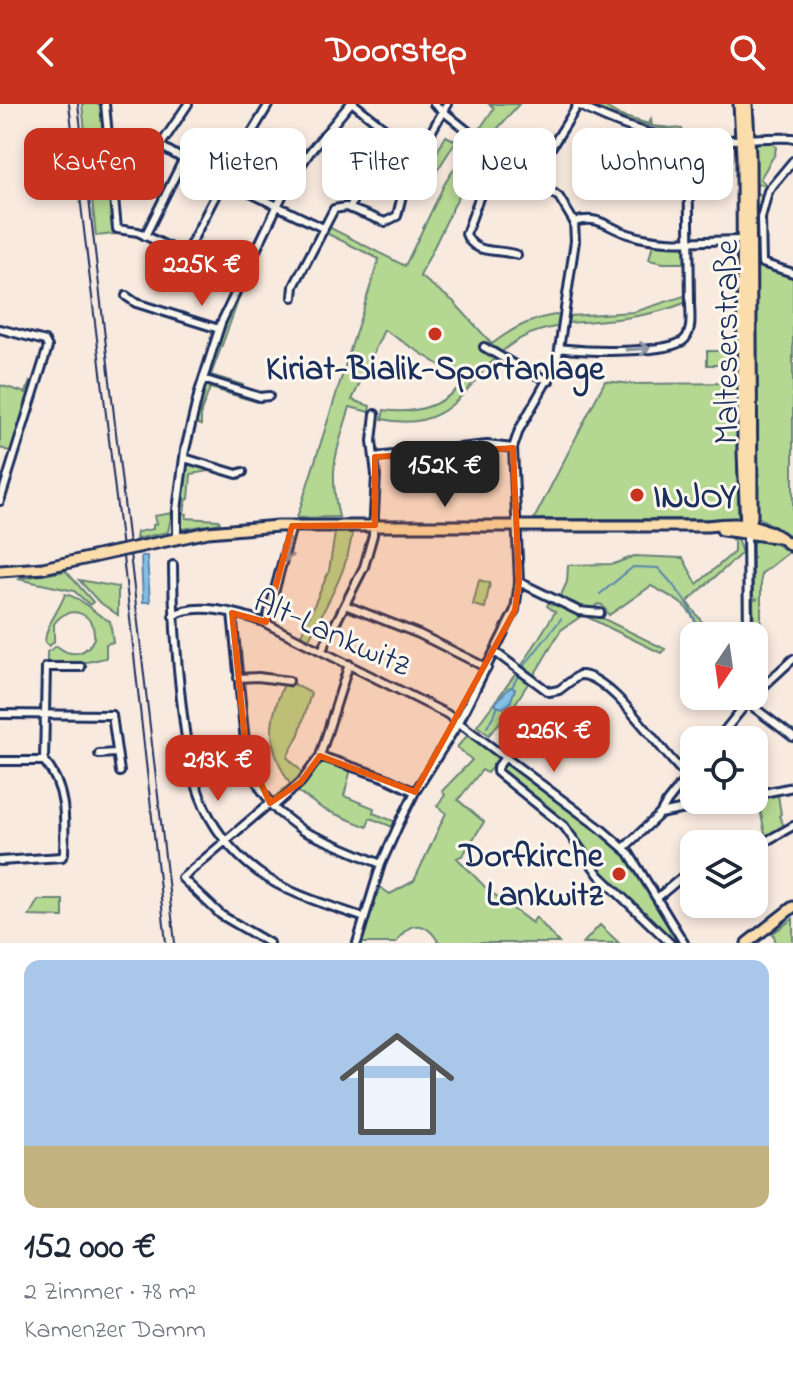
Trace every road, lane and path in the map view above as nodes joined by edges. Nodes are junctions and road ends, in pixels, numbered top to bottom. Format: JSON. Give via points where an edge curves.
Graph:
{"nodes":[{"id":1,"x":105,"y":104,"type":"edge"},
{"id":2,"x":188,"y":104,"type":"edge"},
{"id":3,"x":269,"y":104,"type":"edge"},
{"id":4,"x":352,"y":104,"type":"edge"},
{"id":5,"x":434,"y":104,"type":"edge"},
{"id":6,"x":577,"y":104,"type":"edge"},
{"id":7,"x":444,"y":107,"type":"edge"},
{"id":8,"x":743,"y":108,"type":"edge"},
{"id":9,"x":107,"y":128,"type":"edge"},
{"id":10,"x":255,"y":128,"type":"edge"},
{"id":11,"x":383,"y":128,"type":"edge"},
{"id":12,"x":432,"y":128,"type":"edge"},
{"id":13,"x":468,"y":128,"type":"edge"},
{"id":14,"x":634,"y":128,"type":"edge"},
{"id":15,"x":793,"y":138,"type":"edge"},
{"id":16,"x":556,"y":139,"type":"edge"},
{"id":17,"x":164,"y":140,"type":"edge"},
{"id":18,"x":733,"y":140,"type":"edge"},
{"id":19,"x":745,"y":140,"type":"junction"},
{"id":20,"x":793,"y":161,"type":"edge"},
{"id":21,"x":180,"y":166,"type":"edge"},
{"id":22,"x":556,"y":195,"type":"edge"},
{"id":23,"x":114,"y":200,"type":"edge"},
{"id":24,"x":214,"y":200,"type":"edge"},
{"id":25,"x":266,"y":200,"type":"edge"},
{"id":26,"x":353,"y":200,"type":"edge"},
{"id":27,"x":402,"y":200,"type":"edge"},
{"id":28,"x":478,"y":200,"type":"edge"},
{"id":29,"x":689,"y":200,"type":"edge"},
{"id":30,"x":276,"y":205,"type":"junction"},
{"id":31,"x":350,"y":209,"type":"junction"},
{"id":32,"x":574,"y":222,"type":"junction"},
{"id":33,"x":323,"y":228,"type":"junction"},
{"id":34,"x":145,"y":236,"type":"junction"},
{"id":35,"x":690,"y":240,"type":"junction"},
{"id":36,"x":746,"y":240,"type":"junction"},
{"id":37,"x":517,"y":255,"type":"dead end"},
{"id":38,"x":793,"y":273,"type":"edge"},
{"id":39,"x":126,"y":296,"type":"dead end"},
{"id":40,"x":293,"y":297,"type":"dead end"},
{"id":41,"x":0,"y":329,"type":"edge"},
{"id":42,"x":219,"y":329,"type":"junction"},
{"id":43,"x":484,"y":347,"type":"dead end"},
{"id":44,"x":560,"y":348,"type":"junction"},
{"id":45,"x":203,"y":379,"type":"junction"},
{"id":46,"x":549,"y":381,"type":"junction"},
{"id":47,"x":269,"y":396,"type":"dead end"},
{"id":48,"x":375,"y":414,"type":"dead end"},
{"id":49,"x":513,"y":448,"type":"junction"},
{"id":50,"x":375,"y":457,"type":"junction"},
{"id":51,"x":184,"y":458,"type":"junction"},
{"id":52,"x":243,"y":472,"type":"dead end"},
{"id":53,"x":0,"y":501,"type":"edge"},
{"id":54,"x":374,"y":525,"type":"junction"},
{"id":55,"x":292,"y":526,"type":"junction"},
{"id":56,"x":515,"y":526,"type":"junction"},
{"id":57,"x":747,"y":526,"type":"junction"},
{"id":58,"x":177,"y":538,"type":"junction"},
{"id":59,"x":793,"y":547,"type":"edge"},
{"id":60,"x":173,"y":565,"type":"dead end"},
{"id":61,"x":0,"y":571,"type":"edge"},
{"id":62,"x":519,"y":582,"type":"junction"},
{"id":63,"x":345,"y":605,"type":"junction"},
{"id":64,"x":232,"y":613,"type":"junction"},
{"id":65,"x":600,"y":613,"type":"dead end"},
{"id":66,"x":173,"y":616,"type":"junction"},
{"id":67,"x":748,"y":622,"type":"edge"},
{"id":68,"x":266,"y":623,"type":"junction"},
{"id":69,"x":322,"y":650,"type":"junction"},
{"id":70,"x":495,"y":652,"type":"junction"},
{"id":71,"x":793,"y":659,"type":"edge"},
{"id":72,"x":349,"y":664,"type":"junction"},
{"id":73,"x":81,"y":667,"type":"dead end"},
{"id":74,"x":487,"y":668,"type":"junction"},
{"id":75,"x":238,"y":678,"type":"junction"},
{"id":76,"x":289,"y":681,"type":"dead end"},
{"id":77,"x":768,"y":682,"type":"edge"},
{"id":78,"x":741,"y":710,"type":"edge"},
{"id":79,"x":757,"y":710,"type":"edge"},
{"id":80,"x":44,"y":713,"type":"junction"},
{"id":81,"x":0,"y":714,"type":"edge"},
{"id":82,"x":459,"y":722,"type":"junction"},
{"id":83,"x":728,"y":726,"type":"edge"},
{"id":84,"x":793,"y":737,"type":"edge"},
{"id":85,"x":116,"y":753,"type":"junction"},
{"id":86,"x":99,"y":754,"type":"dead end"},
{"id":87,"x":320,"y":756,"type":"junction"},
{"id":88,"x":506,"y":756,"type":"junction"},
{"id":89,"x":0,"y":761,"type":"edge"},
{"id":90,"x":44,"y":761,"type":"junction"},
{"id":91,"x":680,"y":769,"type":"edge"},
{"id":92,"x":120,"y":772,"type":"dead end"},
{"id":93,"x":680,"y":785,"type":"edge"},
{"id":94,"x":793,"y":787,"type":"edge"},
{"id":95,"x":415,"y":792,"type":"junction"},
{"id":96,"x":768,"y":792,"type":"edge"},
{"id":97,"x":272,"y":805,"type":"junction"},
{"id":98,"x":680,"y":810,"type":"edge"},
{"id":99,"x":660,"y":814,"type":"junction"},
{"id":100,"x":793,"y":826,"type":"edge"},
{"id":101,"x":768,"y":840,"type":"edge"},
{"id":102,"x":225,"y":841,"type":"junction"},
{"id":103,"x":625,"y":847,"type":"junction"},
{"id":104,"x":0,"y":861,"type":"edge"},
{"id":105,"x":381,"y":864,"type":"junction"},
{"id":106,"x":680,"y":879,"type":"edge"},
{"id":107,"x":657,"y":898,"type":"junction"},
{"id":108,"x":793,"y":909,"type":"edge"},
{"id":109,"x":365,"y":918,"type":"junction"},
{"id":110,"x":269,"y":943,"type":"edge"},
{"id":111,"x":357,"y":943,"type":"edge"},
{"id":112,"x":670,"y":943,"type":"edge"},
{"id":113,"x":684,"y":943,"type":"edge"},
{"id":114,"x":747,"y":943,"type":"edge"},
{"id":115,"x":753,"y":943,"type":"edge"}],
"edges":[{"from":1,"to":9,"type":"street"},
{"from":2,"to":17,"type":"street"},
{"from":3,"to":10,"type":"street"},
{"from":4,"to":11,"type":"street"},
{"from":4,"to":30,"type":"street","via":[[299,166]]},
{"from":5,"to":7,"type":"street"},
{"from":6,"to":14,"type":"street"},
{"from":6,"to":16,"type":"street"},
{"from":7,"to":12,"type":"street"},
{"from":7,"to":13,"type":"street"},
{"from":8,"to":19,"type":"main road","name":"Malteserstraße"},
{"from":15,"to":19,"type":"street"},
{"from":18,"to":19,"type":"street"},
{"from":19,"to":36,"type":"main road","name":"Malteserstraße"},
{"from":20,"to":38,"type":"street","via":[[770,187],[761,235],[762,263]]},
{"from":21,"to":34,"type":"street"},
{"from":22,"to":32,"type":"street"},
{"from":23,"to":34,"type":"street","via":[[117,229]]},
{"from":24,"to":34,"type":"street","via":[[187,254]]},
{"from":25,"to":30,"type":"street"},
{"from":26,"to":31,"type":"street"},
{"from":27,"to":31,"type":"street","via":[[395,219],[382,222]]},
{"from":28,"to":37,"type":"street","via":[[466,234],[470,243]]},
{"from":29,"to":35,"type":"street"},
{"from":30,"to":33,"type":"street"},
{"from":30,"to":42,"type":"street"},
{"from":31,"to":33,"type":"street","via":[[334,209]]},
{"from":32,"to":35,"type":"street","via":[[594,218],[644,238]]},
{"from":32,"to":44,"type":"street"},
{"from":33,"to":40,"type":"street"},
{"from":35,"to":36,"type":"street"},
{"from":44,"to":35,"type":"street","one_way":true,"via":[[640,349],[684,340],[690,326]]},
{"from":36,"to":57,"type":"main road","name":"Malteserstraße","via":[[752,507]]},
{"from":39,"to":42,"type":"street"},
{"from":41,"to":53,"type":"street","via":[[48,344]]},
{"from":42,"to":45,"type":"street"},
{"from":43,"to":46,"type":"street"},
{"from":44,"to":46,"type":"street"},
{"from":45,"to":47,"type":"street"},
{"from":45,"to":51,"type":"street"},
{"from":46,"to":49,"type":"street"},
{"from":48,"to":50,"type":"street"},
{"from":49,"to":50,"type":"street","via":[[478,445]]},
{"from":49,"to":56,"type":"street"},
{"from":50,"to":54,"type":"street"},
{"from":51,"to":52,"type":"street"},
{"from":51,"to":58,"type":"street"},
{"from":54,"to":55,"type":"main road"},
{"from":54,"to":56,"type":"main road"},
{"from":54,"to":63,"type":"street","via":[[364,567]]},
{"from":55,"to":58,"type":"main road"},
{"from":55,"to":68,"type":"street","one_way":true},
{"from":56,"to":57,"type":"main road"},
{"from":56,"to":62,"type":"street"},
{"from":57,"to":59,"type":"main road"},
{"from":57,"to":67,"type":"street","name":"Malteserstraße"},
{"from":58,"to":61,"type":"main road","bridge":true,"via":[[54,566]]},
{"from":60,"to":66,"type":"street"},
{"from":62,"to":65,"type":"street","via":[[579,611]]},
{"from":62,"to":70,"type":"street","via":[[515,610]]},
{"from":63,"to":69,"type":"street"},
{"from":63,"to":74,"type":"street"},
{"from":64,"to":66,"type":"street","name":"Alt-Lankwitz"},
{"from":64,"to":68,"type":"street","name":"Alt-Lankwitz"},
{"from":64,"to":75,"type":"street"},
{"from":66,"to":102,"type":"street","via":[[191,772]]},
{"from":68,"to":69,"type":"street","name":"Alt-Lankwitz"},
{"from":69,"to":72,"type":"street","name":"Alt-Lankwitz"},
{"from":70,"to":74,"type":"street"},
{"from":70,"to":91,"type":"street","via":[[549,692],[577,676],[591,676],[638,718]]},
{"from":71,"to":77,"type":"street"},
{"from":72,"to":82,"type":"street","name":"Alt-Lankwitz"},
{"from":72,"to":87,"type":"street"},
{"from":73,"to":80,"type":"street","via":[[46,667]]},
{"from":74,"to":82,"type":"street"},
{"from":75,"to":76,"type":"street"},
{"from":75,"to":97,"type":"street","via":[[247,756]]},
{"from":78,"to":83,"type":"street"},
{"from":79,"to":84,"type":"street"},
{"from":80,"to":81,"type":"street"},
{"from":80,"to":85,"type":"street","via":[[112,715]]},
{"from":80,"to":90,"type":"street"},
{"from":82,"to":88,"type":"street","name":"Alt-Lankwitz"},
{"from":82,"to":95,"type":"street"},
{"from":85,"to":86,"type":"street"},
{"from":85,"to":92,"type":"street"},
{"from":87,"to":95,"type":"street"},
{"from":87,"to":97,"type":"street","via":[[301,782]]},
{"from":88,"to":103,"type":"street","name":"Alt-Lankwitz"},
{"from":88,"to":112,"type":"street","via":[[495,770],[564,826],[599,875]]},
{"from":89,"to":90,"type":"street"},
{"from":90,"to":104,"type":"street","via":[[63,795],[64,853]]},
{"from":93,"to":99,"type":"street"},
{"from":94,"to":96,"type":"street"},
{"from":95,"to":105,"type":"street"},
{"from":97,"to":102,"type":"street"},
{"from":97,"to":105,"type":"street","via":[[312,836]]},
{"from":98,"to":99,"type":"street"},
{"from":99,"to":103,"type":"street"},
{"from":100,"to":101,"type":"street"},
{"from":102,"to":109,"type":"street","via":[[280,885]]},
{"from":102,"to":110,"type":"street","via":[[182,878],[221,915]]},
{"from":103,"to":107,"type":"street","name":"Alt-Lankwitz"},
{"from":105,"to":109,"type":"street"},
{"from":106,"to":107,"type":"street"},
{"from":107,"to":113,"type":"street","name":"Alt-Lankwitz"},
{"from":108,"to":114,"type":"main road"},
{"from":108,"to":115,"type":"main road"},
{"from":109,"to":111,"type":"street"}]}
